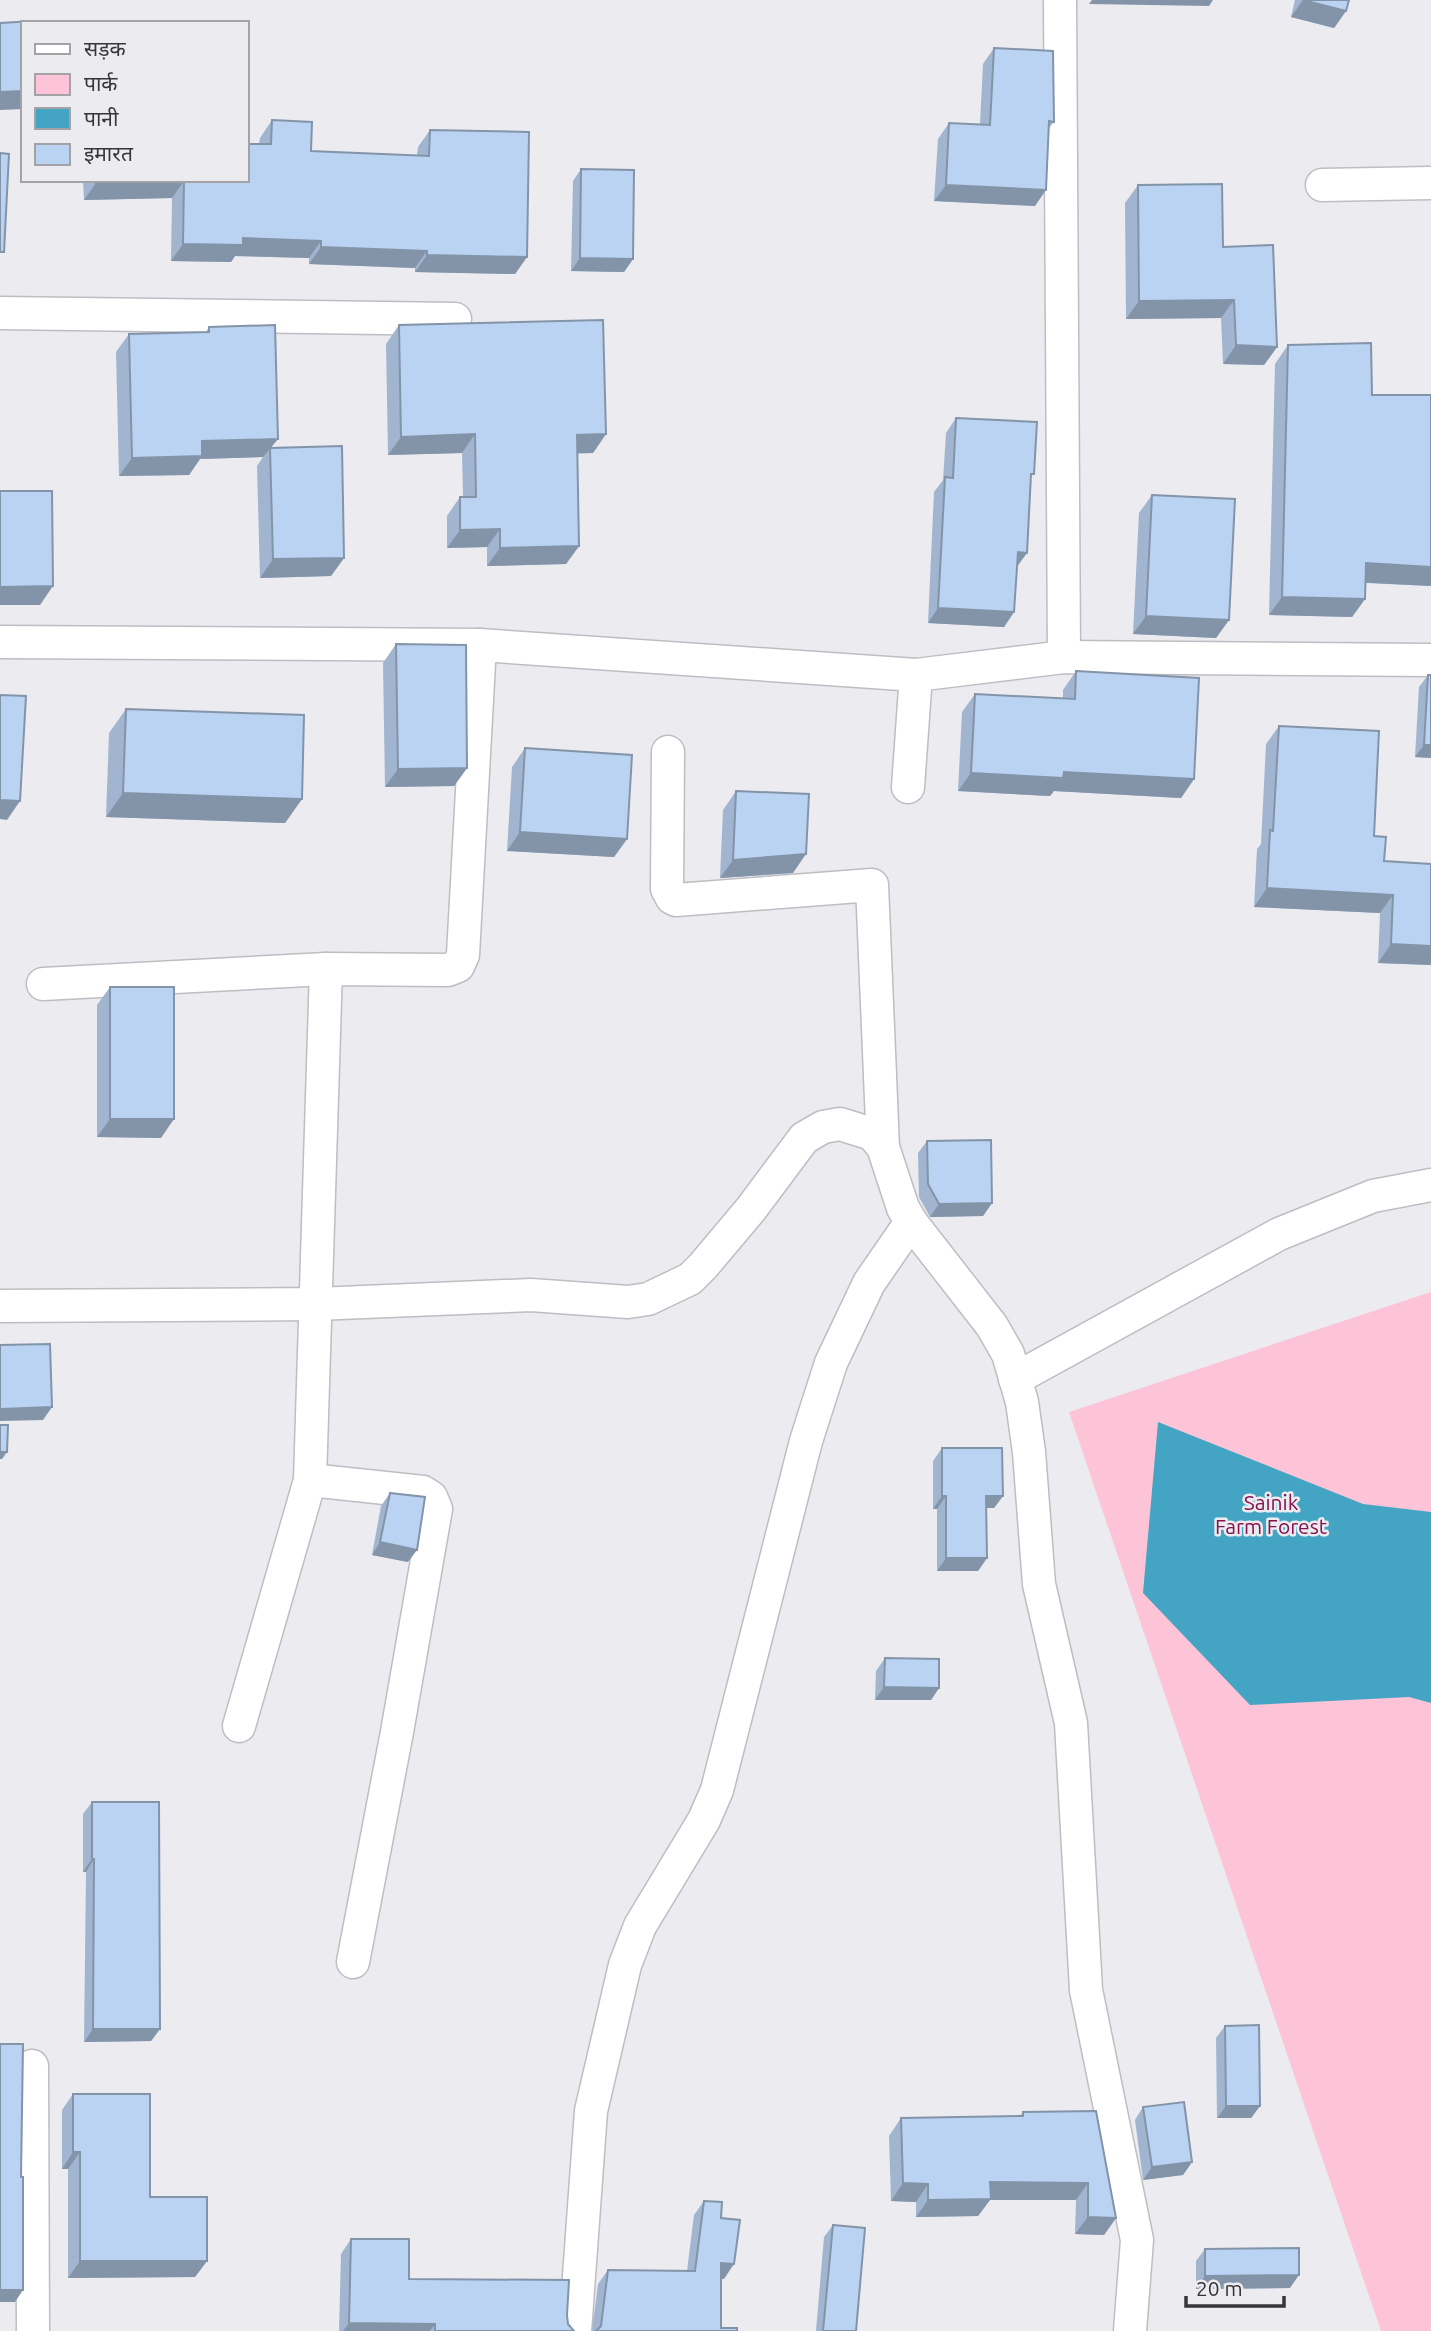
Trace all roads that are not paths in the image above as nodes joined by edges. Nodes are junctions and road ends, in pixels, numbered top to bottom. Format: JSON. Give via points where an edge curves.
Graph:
{"nodes":[{"id":1,"x":1060,"y":0,"type":"edge"},
{"id":2,"x":1431,"y":183,"type":"edge"},
{"id":3,"x":1322,"y":185,"type":"dead end"},
{"id":4,"x":0,"y":313,"type":"edge"},
{"id":5,"x":456,"y":319,"type":"dead end"},
{"id":6,"x":0,"y":642,"type":"edge"},
{"id":7,"x":480,"y":645,"type":"junction"},
{"id":8,"x":1064,"y":657,"type":"junction"},
{"id":9,"x":1431,"y":660,"type":"edge"},
{"id":10,"x":916,"y":675,"type":"junction"},
{"id":11,"x":668,"y":752,"type":"dead end"},
{"id":12,"x":908,"y":787,"type":"dead end"},
{"id":13,"x":327,"y":969,"type":"junction"},
{"id":14,"x":43,"y":985,"type":"dead end"},
{"id":15,"x":883,"y":1147,"type":"junction"},
{"id":16,"x":1431,"y":1185,"type":"edge"},
{"id":17,"x":911,"y":1222,"type":"junction"},
{"id":18,"x":317,"y":1304,"type":"junction"},
{"id":19,"x":0,"y":1306,"type":"edge"},
{"id":20,"x":1015,"y":1379,"type":"junction"},
{"id":21,"x":310,"y":1479,"type":"junction"},
{"id":22,"x":239,"y":1726,"type":"dead end"},
{"id":23,"x":353,"y":1962,"type":"dead end"},
{"id":24,"x":32,"y":2066,"type":"dead end"},
{"id":25,"x":33,"y":2331,"type":"edge"},
{"id":26,"x":575,"y":2331,"type":"edge"},
{"id":27,"x":1130,"y":2331,"type":"edge"}],
"edges":[{"from":1,"to":8,"type":"street"},
{"from":2,"to":3,"type":"street"},
{"from":4,"to":5,"type":"street"},
{"from":6,"to":7,"type":"street"},
{"from":7,"to":10,"type":"street"},
{"from":7,"to":13,"type":"street","via":[[461,961],[448,970]]},
{"from":8,"to":9,"type":"street"},
{"from":8,"to":10,"type":"street"},
{"from":10,"to":12,"type":"street"},
{"from":11,"to":15,"type":"street","via":[[667,889],[672,898],[872,885]]},
{"from":13,"to":14,"type":"street"},
{"from":13,"to":18,"type":"street"},
{"from":15,"to":17,"type":"street"},
{"from":15,"to":18,"type":"street","via":[[859,1128],[840,1124],[812,1132],[703,1266],[690,1279],[648,1298],[628,1302],[519,1296]]},
{"from":16,"to":20,"type":"street","via":[[1373,1196],[1279,1234]]},
{"from":17,"to":20,"type":"street","via":[[992,1326],[1008,1354]]},
{"from":17,"to":26,"type":"street","via":[[869,1283],[831,1363],[806,1441],[717,1790],[705,1820],[640,1926],[625,1965],[591,2111]]},
{"from":18,"to":19,"type":"street"},
{"from":18,"to":21,"type":"street"},
{"from":20,"to":27,"type":"street","via":[[1029,1452],[1039,1584],[1071,1723],[1086,1990],[1137,2240]]},
{"from":21,"to":22,"type":"street"},
{"from":21,"to":23,"type":"street","via":[[423,1492],[436,1509]]},
{"from":24,"to":25,"type":"street"}]}
